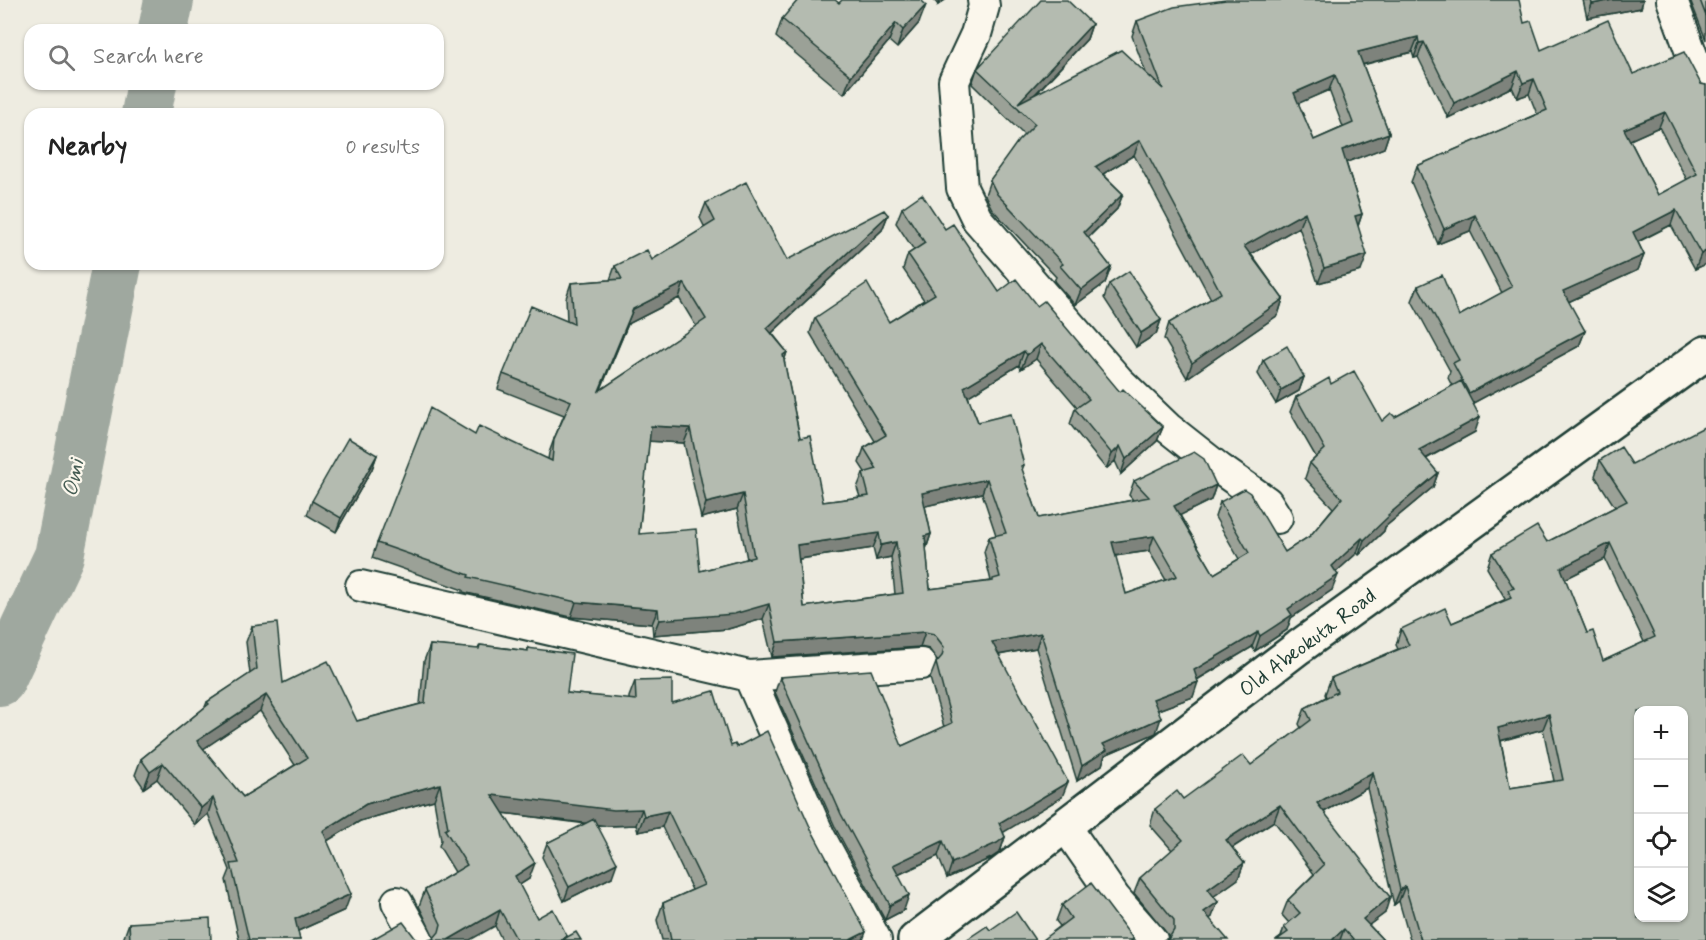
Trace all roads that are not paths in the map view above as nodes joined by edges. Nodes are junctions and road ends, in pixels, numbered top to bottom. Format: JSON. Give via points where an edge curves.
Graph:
{"nodes":[{"id":1,"x":983,"y":0,"type":"edge"},
{"id":2,"x":1672,"y":0,"type":"edge"},
{"id":3,"x":1706,"y":85,"type":"edge"},
{"id":4,"x":1706,"y":353,"type":"edge"},
{"id":5,"x":1277,"y":518,"type":"dead end"},
{"id":6,"x":361,"y":586,"type":"dead end"},
{"id":7,"x":921,"y":664,"type":"dead end"},
{"id":8,"x":749,"y":676,"type":"junction"},
{"id":9,"x":1066,"y":827,"type":"junction"},
{"id":10,"x":396,"y":902,"type":"dead end"},
{"id":11,"x":418,"y":940,"type":"edge"},
{"id":12,"x":876,"y":940,"type":"edge"},
{"id":13,"x":915,"y":940,"type":"edge"},
{"id":14,"x":1152,"y":940,"type":"edge"}],
"edges":[{"from":1,"to":5,"type":"street","via":[[976,34],[954,81],[962,188],[977,219],[1118,380],[1168,428],[1268,502]]},
{"from":2,"to":3,"type":"street"},
{"from":4,"to":9,"type":"highway","name":"Old Abeokuta Road","via":[[1299,647]]},
{"from":6,"to":8,"type":"street"},
{"from":7,"to":8,"type":"street"},
{"from":8,"to":12,"type":"street","via":[[820,837]]},
{"from":9,"to":13,"type":"highway","name":"Old Abeokuta Road"},
{"from":9,"to":14,"type":"street","via":[[1115,898]]},
{"from":10,"to":11,"type":"street"}]}
